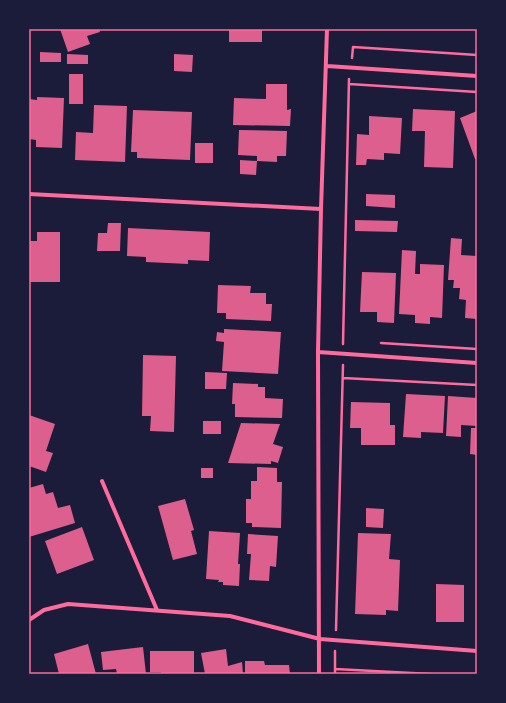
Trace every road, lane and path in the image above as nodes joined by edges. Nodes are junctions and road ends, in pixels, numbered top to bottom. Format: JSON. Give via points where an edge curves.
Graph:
{"nodes":[{"id":1,"x":327,"y":29,"type":"edge"},
{"id":2,"x":477,"y":55,"type":"edge"},
{"id":3,"x":327,"y":66,"type":"junction"},
{"id":4,"x":350,"y":68,"type":"junction"},
{"id":5,"x":477,"y":76,"type":"edge"},
{"id":6,"x":349,"y":84,"type":"junction"},
{"id":7,"x":477,"y":92,"type":"edge"},
{"id":8,"x":29,"y":194,"type":"edge"},
{"id":9,"x":321,"y":209,"type":"junction"},
{"id":10,"x":351,"y":342,"type":"dead end"},
{"id":11,"x":374,"y":343,"type":"dead end"},
{"id":12,"x":477,"y":349,"type":"edge"},
{"id":13,"x":318,"y":352,"type":"junction"},
{"id":14,"x":477,"y":363,"type":"edge"},
{"id":15,"x":477,"y":386,"type":"edge"},
{"id":16,"x":102,"y":480,"type":"dead end"},
{"id":17,"x":157,"y":610,"type":"junction"},
{"id":18,"x":29,"y":620,"type":"edge"},
{"id":19,"x":320,"y":639,"type":"junction"},
{"id":20,"x":335,"y":639,"type":"junction"},
{"id":21,"x":477,"y":652,"type":"edge"},
{"id":22,"x":335,"y":669,"type":"junction"},
{"id":23,"x":319,"y":674,"type":"edge"},
{"id":24,"x":335,"y":674,"type":"edge"},
{"id":25,"x":431,"y":674,"type":"edge"}],
"edges":[{"from":1,"to":3,"type":"street"},
{"from":2,"to":4,"type":"path","via":[[353,47]]},
{"from":3,"to":4,"type":"street"},
{"from":3,"to":9,"type":"street"},
{"from":4,"to":5,"type":"street"},
{"from":4,"to":6,"type":"path"},
{"from":6,"to":7,"type":"path"},
{"from":6,"to":10,"type":"path","via":[[343,341]]},
{"from":8,"to":9,"type":"street"},
{"from":9,"to":13,"type":"street"},
{"from":11,"to":12,"type":"path"},
{"from":13,"to":14,"type":"street"},
{"from":13,"to":19,"type":"street"},
{"from":15,"to":20,"type":"path","via":[[343,378]]},
{"from":16,"to":17,"type":"street"},
{"from":17,"to":18,"type":"street","via":[[68,604],[44,610]]},
{"from":17,"to":19,"type":"street","via":[[230,616]]},
{"from":19,"to":20,"type":"street"},
{"from":19,"to":23,"type":"street"},
{"from":20,"to":21,"type":"street"},
{"from":20,"to":22,"type":"path"},
{"from":22,"to":24,"type":"path"},
{"from":22,"to":25,"type":"path"}]}
